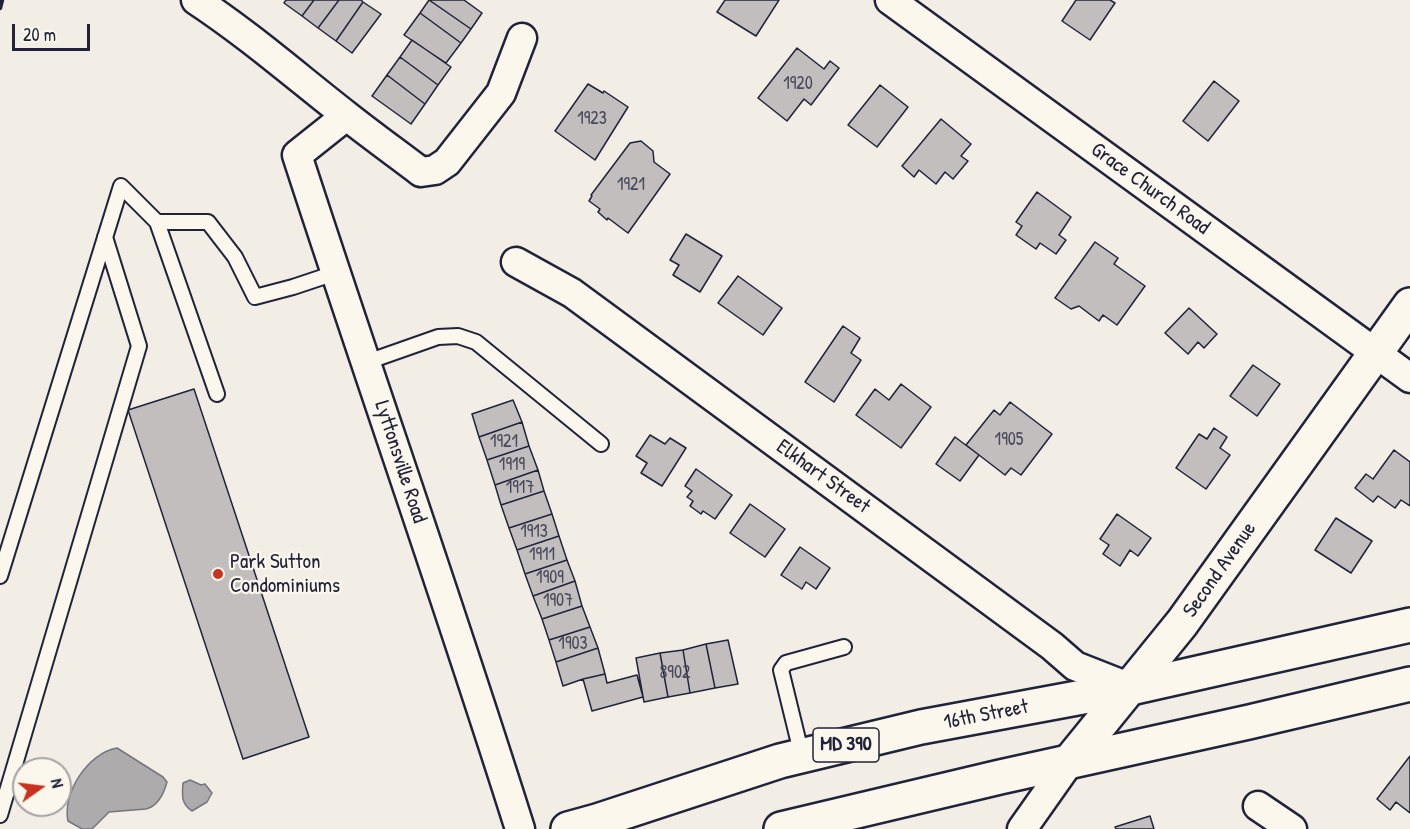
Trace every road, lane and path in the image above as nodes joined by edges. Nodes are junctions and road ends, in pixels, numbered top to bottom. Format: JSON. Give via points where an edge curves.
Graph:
{"nodes":[{"id":1,"x":196,"y":0,"type":"edge"},
{"id":2,"x":890,"y":0,"type":"edge"},
{"id":3,"x":522,"y":38,"type":"dead end"},
{"id":4,"x":346,"y":116,"type":"junction"},
{"id":5,"x":157,"y":222,"type":"junction"},
{"id":6,"x":105,"y":237,"type":"junction"},
{"id":7,"x":516,"y":262,"type":"dead end"},
{"id":8,"x":335,"y":273,"type":"junction"},
{"id":9,"x":1410,"y":304,"type":"edge"},
{"id":10,"x":1375,"y":352,"type":"junction"},
{"id":11,"x":367,"y":362,"type":"junction"},
{"id":12,"x":1410,"y":378,"type":"edge"},
{"id":13,"x":217,"y":394,"type":"dead end"},
{"id":14,"x":601,"y":444,"type":"dead end"},
{"id":15,"x":0,"y":576,"type":"edge"},
{"id":16,"x":1410,"y":625,"type":"edge"},
{"id":17,"x":844,"y":647,"type":"dead end"},
{"id":18,"x":1410,"y":684,"type":"edge"},
{"id":19,"x":1131,"y":688,"type":"junction"},
{"id":20,"x":802,"y":756,"type":"junction"},
{"id":21,"x":1070,"y":761,"type":"junction"},
{"id":22,"x":1258,"y":806,"type":"dead end"},
{"id":23,"x":0,"y":815,"type":"edge"},
{"id":24,"x":520,"y":829,"type":"edge"},
{"id":25,"x":568,"y":829,"type":"edge"},
{"id":26,"x":781,"y":829,"type":"edge"},
{"id":27,"x":1022,"y":829,"type":"edge"},
{"id":28,"x":1292,"y":829,"type":"edge"}],
"edges":[{"from":1,"to":4,"type":"street","via":[[222,16]]},
{"from":2,"to":10,"type":"street","name":"Grace Church Road"},
{"from":3,"to":4,"type":"street","via":[[501,93],[447,162],[435,170],[421,172]]},
{"from":4,"to":8,"type":"street","name":"Lyttonsville Road","via":[[297,155]]},
{"from":5,"to":6,"type":"lane","via":[[121,186]]},
{"from":5,"to":8,"type":"lane","via":[[208,222],[235,258],[255,297]]},
{"from":5,"to":13,"type":"lane"},
{"from":6,"to":15,"type":"lane"},
{"from":6,"to":23,"type":"lane","via":[[139,346]]},
{"from":7,"to":19,"type":"street","name":"Elkhart Street","via":[[572,293],[1075,666]]},
{"from":8,"to":11,"type":"street","name":"Lyttonsville Road"},
{"from":9,"to":10,"type":"main road","name":"Second Avenue"},
{"from":10,"to":12,"type":"street","name":"Grace Church Road"},
{"from":10,"to":19,"type":"main road","name":"Second Avenue","via":[[1182,623]]},
{"from":11,"to":14,"type":"lane","via":[[438,337],[458,336],[476,342]]},
{"from":11,"to":24,"type":"street","name":"Lyttonsville Road"},
{"from":16,"to":19,"type":"main road","name":"16th Street","number":"MD 390"},
{"from":17,"to":20,"type":"lane","via":[[786,663],[781,670]]},
{"from":18,"to":21,"type":"main road"},
{"from":19,"to":20,"type":"main road","name":"16th Street","number":"MD 390","via":[[921,727]]},
{"from":19,"to":21,"type":"main road","name":"Second Avenue"},
{"from":20,"to":25,"type":"main road","name":"16th Street","number":"MD 390"},
{"from":21,"to":26,"type":"main road"},
{"from":21,"to":27,"type":"street","name":"Second Avenue"},
{"from":22,"to":28,"type":"street"}]}
